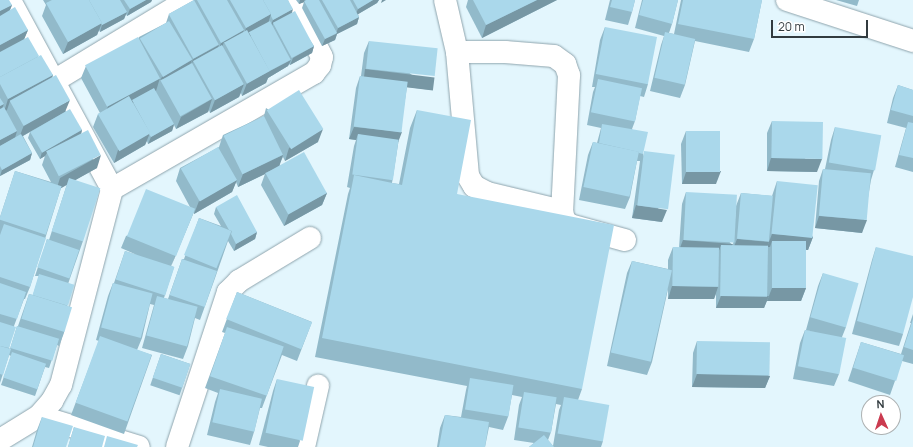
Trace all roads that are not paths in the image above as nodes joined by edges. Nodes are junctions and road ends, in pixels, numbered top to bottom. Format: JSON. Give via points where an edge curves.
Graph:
{"nodes":[{"id":1,"x":10,"y":0,"type":"edge"},
{"id":2,"x":188,"y":0,"type":"edge"},
{"id":3,"x":293,"y":0,"type":"edge"},
{"id":4,"x":445,"y":0,"type":"edge"},
{"id":5,"x":788,"y":0,"type":"edge"},
{"id":6,"x":159,"y":7,"type":"edge"},
{"id":7,"x":913,"y":41,"type":"edge"},
{"id":8,"x":457,"y":52,"type":"junction"},
{"id":9,"x":54,"y":81,"type":"junction"},
{"id":10,"x":112,"y":189,"type":"junction"},
{"id":11,"x":562,"y":211,"type":"junction"},
{"id":12,"x":310,"y":238,"type":"dead end"},
{"id":13,"x":625,"y":240,"type":"dead end"},
{"id":14,"x":318,"y":386,"type":"dead end"},
{"id":15,"x":39,"y":416,"type":"junction"},
{"id":16,"x":0,"y":440,"type":"edge"},
{"id":17,"x":139,"y":447,"type":"edge"},
{"id":18,"x":177,"y":447,"type":"edge"},
{"id":19,"x":304,"y":447,"type":"edge"}],
"edges":[{"from":1,"to":9,"type":"street"},
{"from":2,"to":6,"type":"street"},
{"from":3,"to":10,"type":"street","via":[[322,57],[314,73]]},
{"from":4,"to":8,"type":"street"},
{"from":5,"to":7,"type":"street"},
{"from":6,"to":9,"type":"street"},
{"from":8,"to":11,"type":"street","via":[[468,176],[474,186],[487,193]]},
{"from":8,"to":11,"type":"street","via":[[554,56],[565,64],[569,75]]},
{"from":9,"to":10,"type":"street"},
{"from":10,"to":15,"type":"street","via":[[61,385]]},
{"from":11,"to":13,"type":"street","via":[[564,220],[570,225]]},
{"from":12,"to":18,"type":"street","via":[[239,281],[228,292]]},
{"from":14,"to":19,"type":"street"},
{"from":15,"to":16,"type":"street"},
{"from":15,"to":17,"type":"street"}]}
